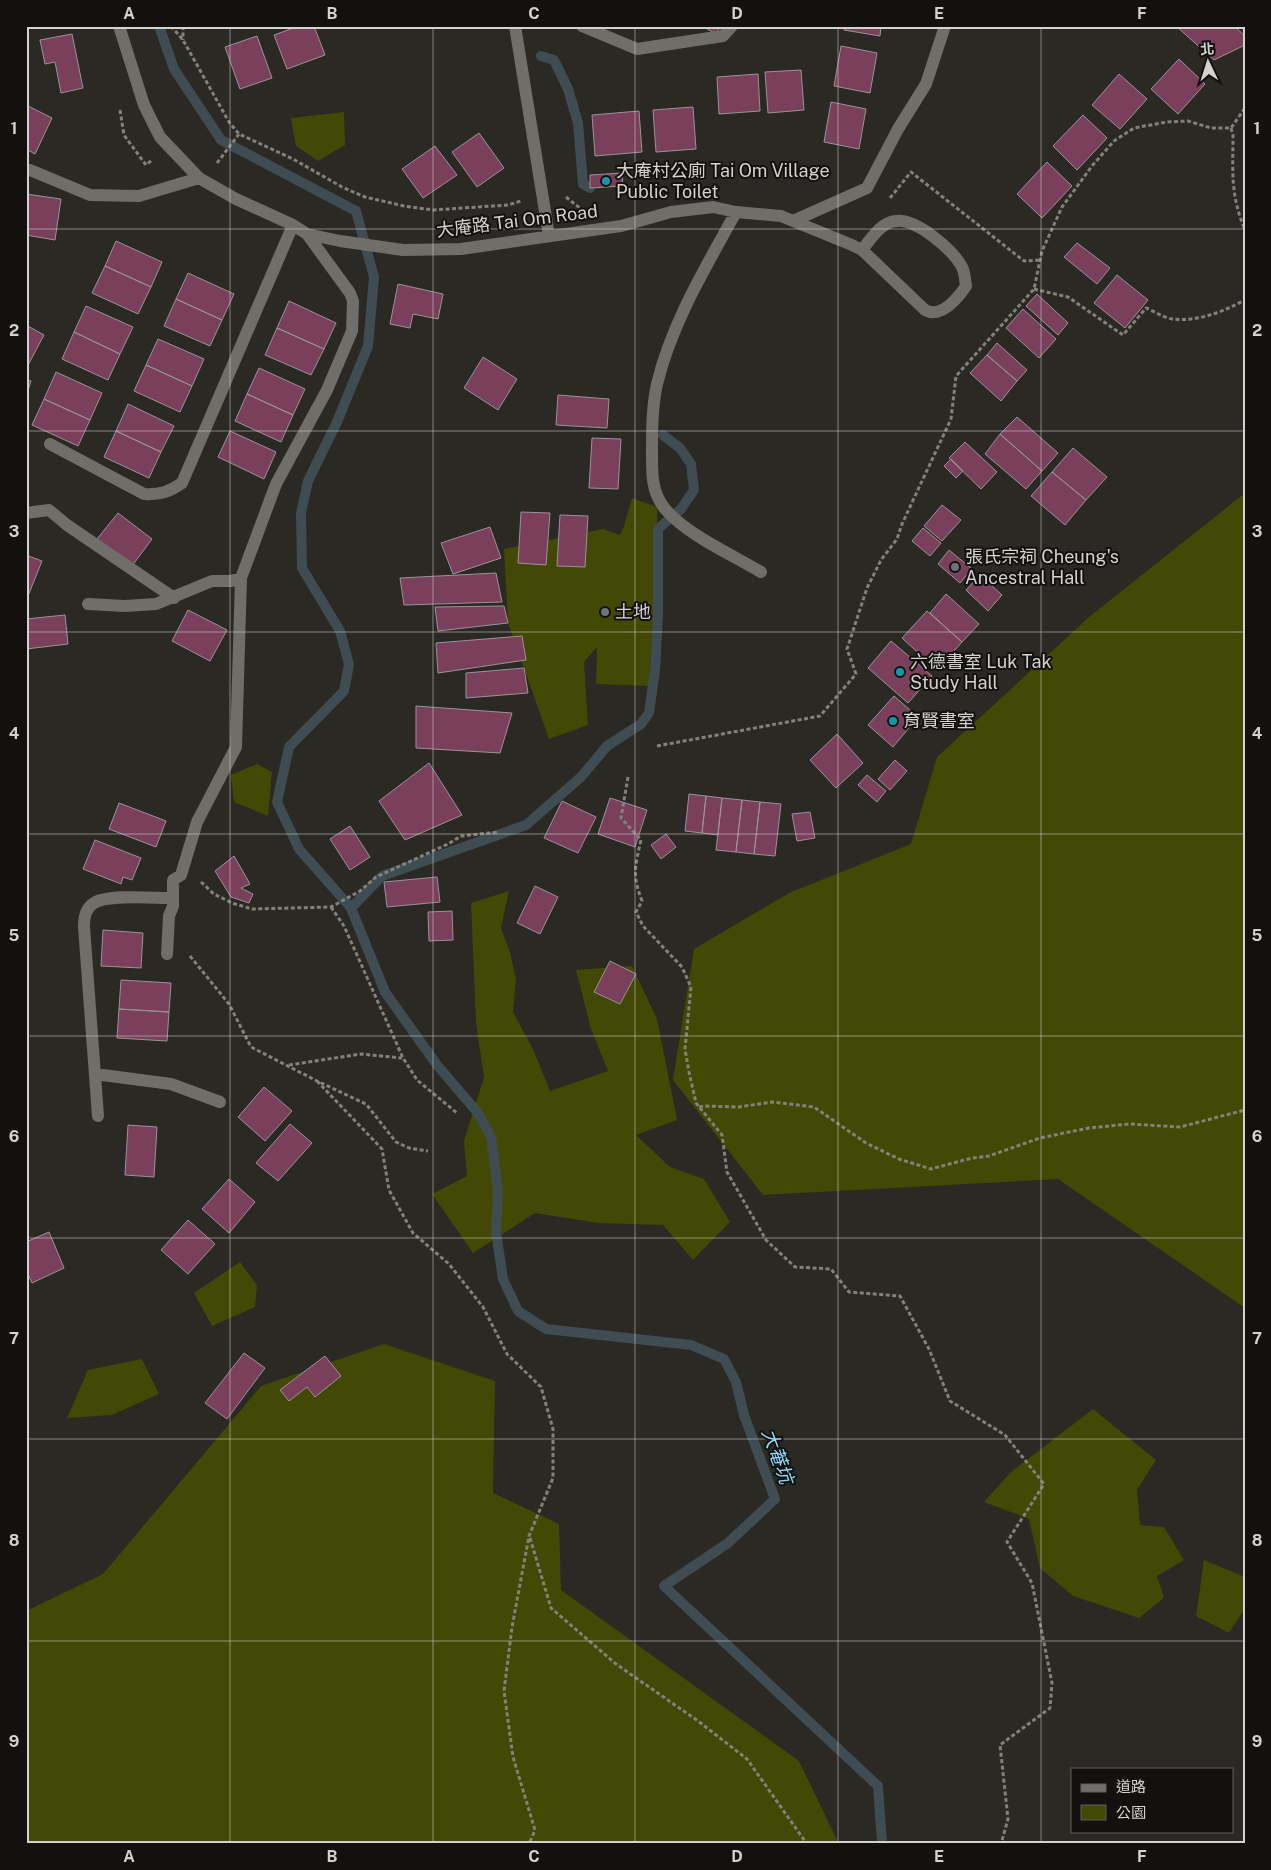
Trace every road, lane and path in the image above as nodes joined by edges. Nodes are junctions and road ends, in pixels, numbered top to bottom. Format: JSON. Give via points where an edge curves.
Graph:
{"nodes":[{"id":1,"x":119,"y":26,"type":"edge"},
{"id":2,"x":171,"y":26,"type":"edge"},
{"id":3,"x":183,"y":26,"type":"edge"},
{"id":4,"x":515,"y":26,"type":"edge"},
{"id":5,"x":582,"y":26,"type":"edge"},
{"id":6,"x":732,"y":26,"type":"edge"},
{"id":7,"x":945,"y":26,"type":"edge"},
{"id":8,"x":183,"y":40,"type":"junction"},
{"id":9,"x":1245,"y":108,"type":"edge"},
{"id":10,"x":1231,"y":128,"type":"junction"},
{"id":11,"x":239,"y":134,"type":"junction"},
{"id":12,"x":221,"y":159,"type":"dead end"},
{"id":13,"x":26,"y":170,"type":"edge"},
{"id":14,"x":199,"y":178,"type":"junction"},
{"id":15,"x":521,"y":192,"type":"dead end"},
{"id":16,"x":542,"y":198,"type":"junction"},
{"id":17,"x":522,"y":200,"type":"junction"},
{"id":18,"x":888,"y":200,"type":"dead end"},
{"id":19,"x":521,"y":206,"type":"dead end"},
{"id":20,"x":588,"y":209,"type":"dead end"},
{"id":21,"x":736,"y":212,"type":"junction"},
{"id":22,"x":793,"y":221,"type":"junction"},
{"id":23,"x":293,"y":225,"type":"junction"},
{"id":24,"x":1245,"y":230,"type":"edge"},
{"id":25,"x":307,"y":234,"type":"junction"},
{"id":26,"x":548,"y":236,"type":"junction"},
{"id":27,"x":862,"y":250,"type":"junction"},
{"id":28,"x":1040,"y":260,"type":"junction"},
{"id":29,"x":1034,"y":289,"type":"junction"},
{"id":30,"x":1245,"y":300,"type":"edge"},
{"id":31,"x":50,"y":444,"type":"dead end"},
{"id":32,"x":26,"y":512,"type":"edge"},
{"id":33,"x":762,"y":572,"type":"dead end"},
{"id":34,"x":241,"y":578,"type":"junction"},
{"id":35,"x":174,"y":598,"type":"junction"},
{"id":36,"x":88,"y":604,"type":"dead end"},
{"id":37,"x":658,"y":746,"type":"dead end"},
{"id":38,"x":628,"y":777,"type":"dead end"},
{"id":39,"x":499,"y":832,"type":"dead end"},
{"id":40,"x":197,"y":879,"type":"dead end"},
{"id":41,"x":172,"y":898,"type":"junction"},
{"id":42,"x":331,"y":907,"type":"junction"},
{"id":43,"x":187,"y":952,"type":"dead end"},
{"id":44,"x":166,"y":954,"type":"dead end"},
{"id":45,"x":403,"y":1058,"type":"junction"},
{"id":46,"x":288,"y":1065,"type":"junction"},
{"id":47,"x":95,"y":1074,"type":"junction"},
{"id":48,"x":317,"y":1081,"type":"junction"},
{"id":49,"x":220,"y":1102,"type":"dead end"},
{"id":50,"x":699,"y":1107,"type":"junction"},
{"id":51,"x":1245,"y":1110,"type":"edge"},
{"id":52,"x":457,"y":1113,"type":"dead end"},
{"id":53,"x":98,"y":1116,"type":"dead end"},
{"id":54,"x":428,"y":1151,"type":"dead end"},
{"id":55,"x":529,"y":1536,"type":"junction"},
{"id":56,"x":528,"y":1844,"type":"edge"},
{"id":57,"x":807,"y":1844,"type":"edge"},
{"id":58,"x":1001,"y":1844,"type":"edge"}],
"edges":[{"from":1,"to":14,"type":"street","name":"大庵路 Tai Om Road","via":[[144,105],[160,137]]},
{"from":2,"to":8,"type":"path"},
{"from":3,"to":8,"type":"path"},
{"from":4,"to":16,"type":"street"},
{"from":5,"to":6,"type":"street","via":[[637,50],[723,36]]},
{"from":7,"to":22,"type":"street","via":[[926,84],[866,188]]},
{"from":8,"to":11,"type":"path"},
{"from":9,"to":10,"type":"path"},
{"from":10,"to":24,"type":"path","via":[[1232,190]]},
{"from":10,"to":28,"type":"path","via":[[1211,128],[1188,121],[1167,122],[1134,128],[1121,136],[1092,166],[1062,207]]},
{"from":11,"to":12,"type":"path"},
{"from":11,"to":17,"type":"path","via":[[365,197],[434,210],[508,205]]},
{"from":13,"to":14,"type":"street","via":[[90,195],[139,196]]},
{"from":14,"to":23,"type":"street","name":"大庵路 Tai Om Road"},
{"from":15,"to":17,"type":"path"},
{"from":16,"to":17,"type":"path"},
{"from":16,"to":20,"type":"path","via":[[564,195],[580,209]]},
{"from":16,"to":26,"type":"street"},
{"from":17,"to":19,"type":"path"},
{"from":18,"to":28,"type":"path","via":[[911,172],[1024,261]]},
{"from":21,"to":22,"type":"street","name":"大庵路 Tai Om Road","via":[[781,216]]},
{"from":21,"to":26,"type":"street","name":"大庵路 Tai Om Road","via":[[713,207],[671,212],[621,226]]},
{"from":21,"to":33,"type":"street","via":[[676,325],[657,384],[652,418],[652,483],[666,510],[691,531]]},
{"from":22,"to":27,"type":"street","name":"大庵路 Tai Om Road"},
{"from":23,"to":25,"type":"street","name":"大庵路 Tai Om Road"},
{"from":23,"to":31,"type":"street","via":[[182,483],[169,492],[144,494]]},
{"from":25,"to":26,"type":"street","name":"大庵路 Tai Om Road","via":[[403,250],[461,249]]},
{"from":25,"to":34,"type":"street","via":[[350,293],[353,301],[352,331],[327,390],[276,484]]},
{"from":27,"to":27,"type":"street","via":[[883,225],[897,220],[909,223],[927,232],[952,254],[962,267],[966,286],[943,309],[930,313]]},
{"from":28,"to":29,"type":"path"},
{"from":29,"to":30,"type":"path","via":[[1068,297],[1122,335],[1146,308],[1171,319],[1199,318]]},
{"from":29,"to":37,"type":"path","via":[[956,376],[951,419],[897,539],[866,588],[847,649],[856,674],[820,716]]},
{"from":32,"to":35,"type":"street","via":[[49,510]]},
{"from":34,"to":35,"type":"street","via":[[212,581]]},
{"from":34,"to":41,"type":"street","via":[[236,747],[197,822],[181,875],[173,880]]},
{"from":35,"to":36,"type":"street","via":[[156,604]]},
{"from":38,"to":50,"type":"path","via":[[621,818],[642,840],[635,869],[642,901],[636,912],[642,926],[682,967],[691,987],[685,1048]]},
{"from":39,"to":42,"type":"path","via":[[462,836],[376,877],[360,891]]},
{"from":40,"to":42,"type":"path","via":[[214,894],[252,909]]},
{"from":41,"to":44,"type":"street"},
{"from":41,"to":47,"type":"street","via":[[109,898],[93,904],[86,912],[84,927]]},
{"from":42,"to":45,"type":"path","via":[[344,926]]},
{"from":43,"to":46,"type":"path","via":[[229,1004],[251,1046]]},
{"from":45,"to":46,"type":"path","via":[[361,1054]]},
{"from":45,"to":52,"type":"path","via":[[417,1080]]},
{"from":46,"to":48,"type":"path"},
{"from":47,"to":49,"type":"street","via":[[171,1084]]},
{"from":47,"to":53,"type":"street"},
{"from":48,"to":54,"type":"path","via":[[366,1104],[396,1142]]},
{"from":48,"to":55,"type":"path","via":[[382,1149],[389,1190],[413,1233],[449,1264],[483,1307],[506,1354],[541,1387],[553,1430],[553,1478]]},
{"from":50,"to":51,"type":"path","via":[[739,1107],[772,1102],[814,1107],[866,1143],[898,1159],[931,1170],[1060,1134],[1129,1124],[1180,1127]]},
{"from":50,"to":58,"type":"path","via":[[722,1135],[727,1172],[766,1240],[795,1267],[831,1269],[849,1292],[900,1296],[929,1349],[950,1401],[1005,1436],[1044,1484],[1006,1542],[1032,1583],[1052,1683],[1050,1708],[1000,1744],[1008,1819]]},
{"from":55,"to":56,"type":"path","via":[[504,1691],[513,1757],[535,1830]]},
{"from":55,"to":57,"type":"path","via":[[551,1608],[616,1664],[747,1759]]}]}
